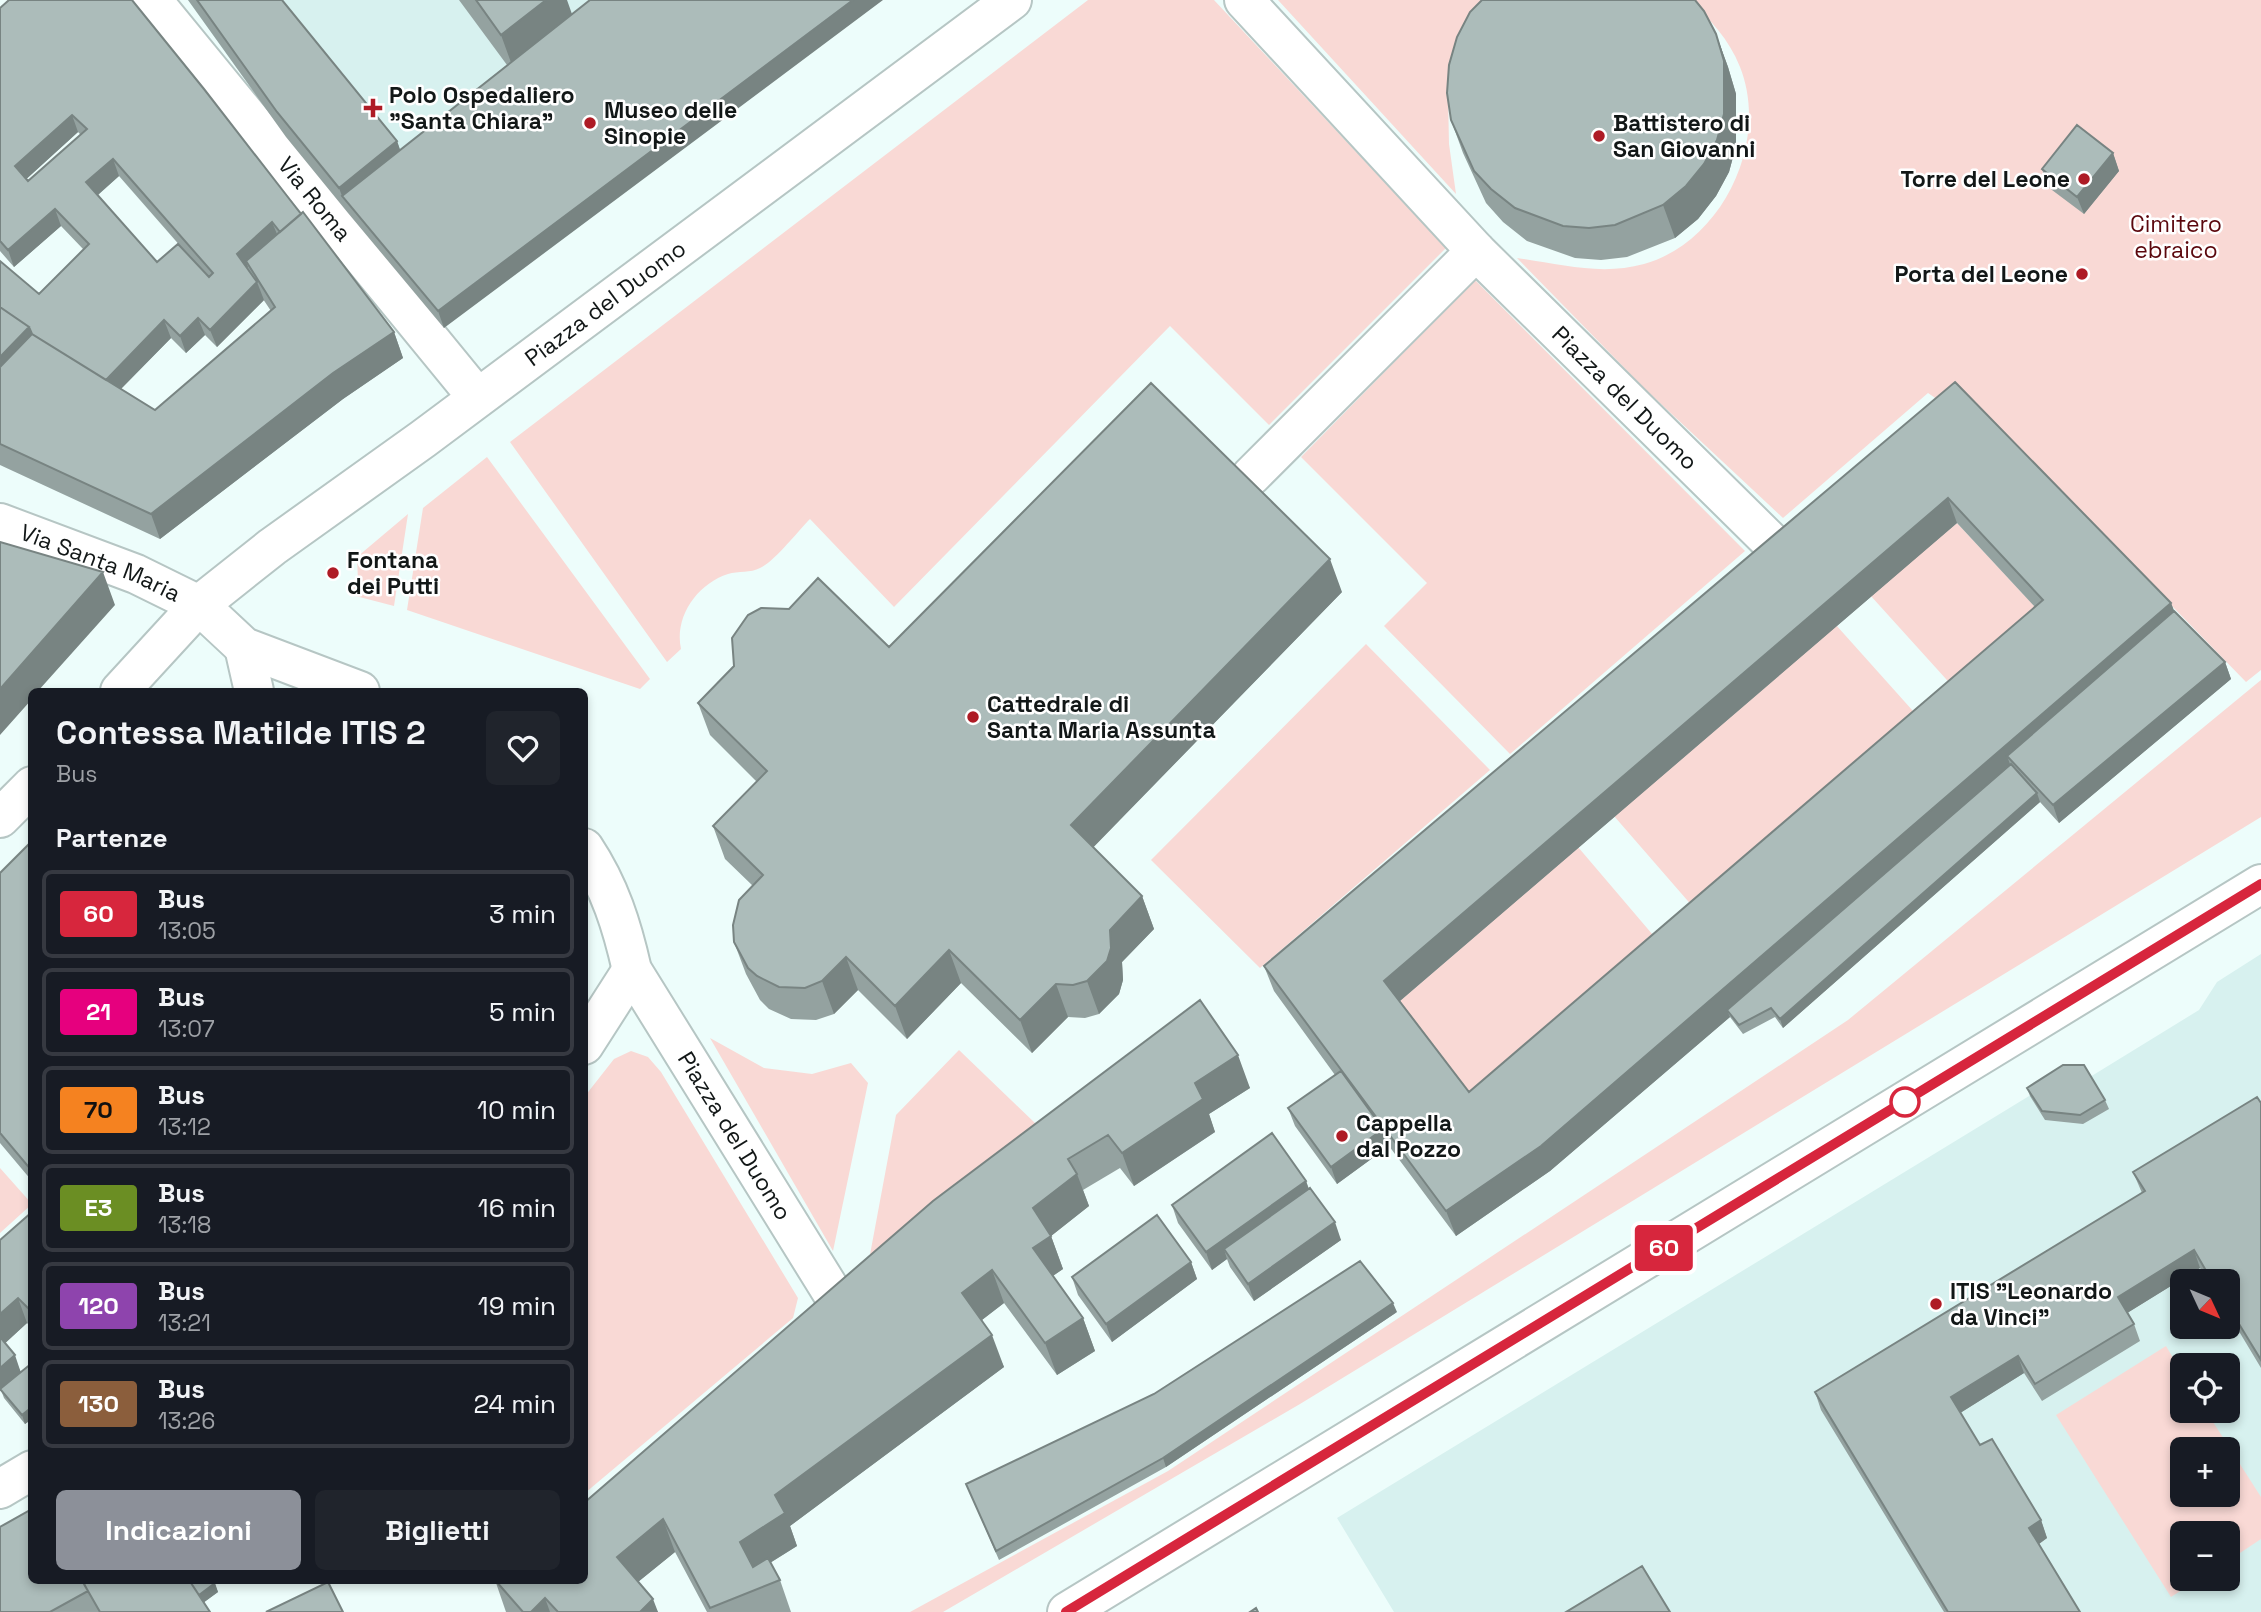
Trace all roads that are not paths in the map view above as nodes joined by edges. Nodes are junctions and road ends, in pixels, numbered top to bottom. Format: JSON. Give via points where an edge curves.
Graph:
{"nodes":[{"id":1,"x":152,"y":0,"type":"edge"},
{"id":2,"x":1012,"y":0,"type":"edge"},
{"id":3,"x":1244,"y":0,"type":"edge"},
{"id":4,"x":1476,"y":251,"type":"junction"},
{"id":5,"x":477,"y":397,"type":"junction"},
{"id":6,"x":1251,"y":476,"type":"dead end"},
{"id":7,"x":0,"y":523,"type":"edge"},
{"id":8,"x":1775,"y":546,"type":"edge"},
{"id":9,"x":199,"y":605,"type":"junction"},
{"id":10,"x":244,"y":647,"type":"junction"},
{"id":11,"x":123,"y":688,"type":"edge"},
{"id":12,"x":253,"y":688,"type":"edge"},
{"id":13,"x":352,"y":688,"type":"edge"},
{"id":14,"x":28,"y":790,"type":"edge"},
{"id":15,"x":0,"y":818,"type":"edge"},
{"id":16,"x":588,"y":854,"type":"edge"},
{"id":17,"x":2261,"y":884,"type":"edge"},
{"id":18,"x":632,"y":970,"type":"junction"},
{"id":19,"x":588,"y":1039,"type":"edge"},
{"id":20,"x":839,"y":1304,"type":"edge"},
{"id":21,"x":28,"y":1472,"type":"edge"},
{"id":22,"x":0,"y":1489,"type":"edge"},
{"id":23,"x":1067,"y":1612,"type":"edge"}],
"edges":[{"from":1,"to":5,"type":"street","name":"Via Roma"},
{"from":2,"to":5,"type":"street","name":"Piazza del Duomo"},
{"from":3,"to":4,"type":"street","name":"Piazza del Duomo"},
{"from":4,"to":6,"type":"street"},
{"from":4,"to":8,"type":"street","name":"Piazza del Duomo"},
{"from":5,"to":9,"type":"street","name":"Piazza del Duomo"},
{"from":7,"to":9,"type":"street","name":"Via Santa Maria","via":[[136,574]]},
{"from":9,"to":10,"type":"street"},
{"from":9,"to":11,"type":"street","name":"Piazza del Duomo"},
{"from":10,"to":12,"type":"street"},
{"from":10,"to":13,"type":"street"},
{"from":14,"to":15,"type":"street"},
{"from":16,"to":18,"type":"street","name":"Piazza del Duomo","via":[[621,918]]},
{"from":17,"to":23,"type":"street"},
{"from":18,"to":19,"type":"street"},
{"from":18,"to":20,"type":"street","name":"Piazza del Duomo"},
{"from":21,"to":22,"type":"street"}]}
